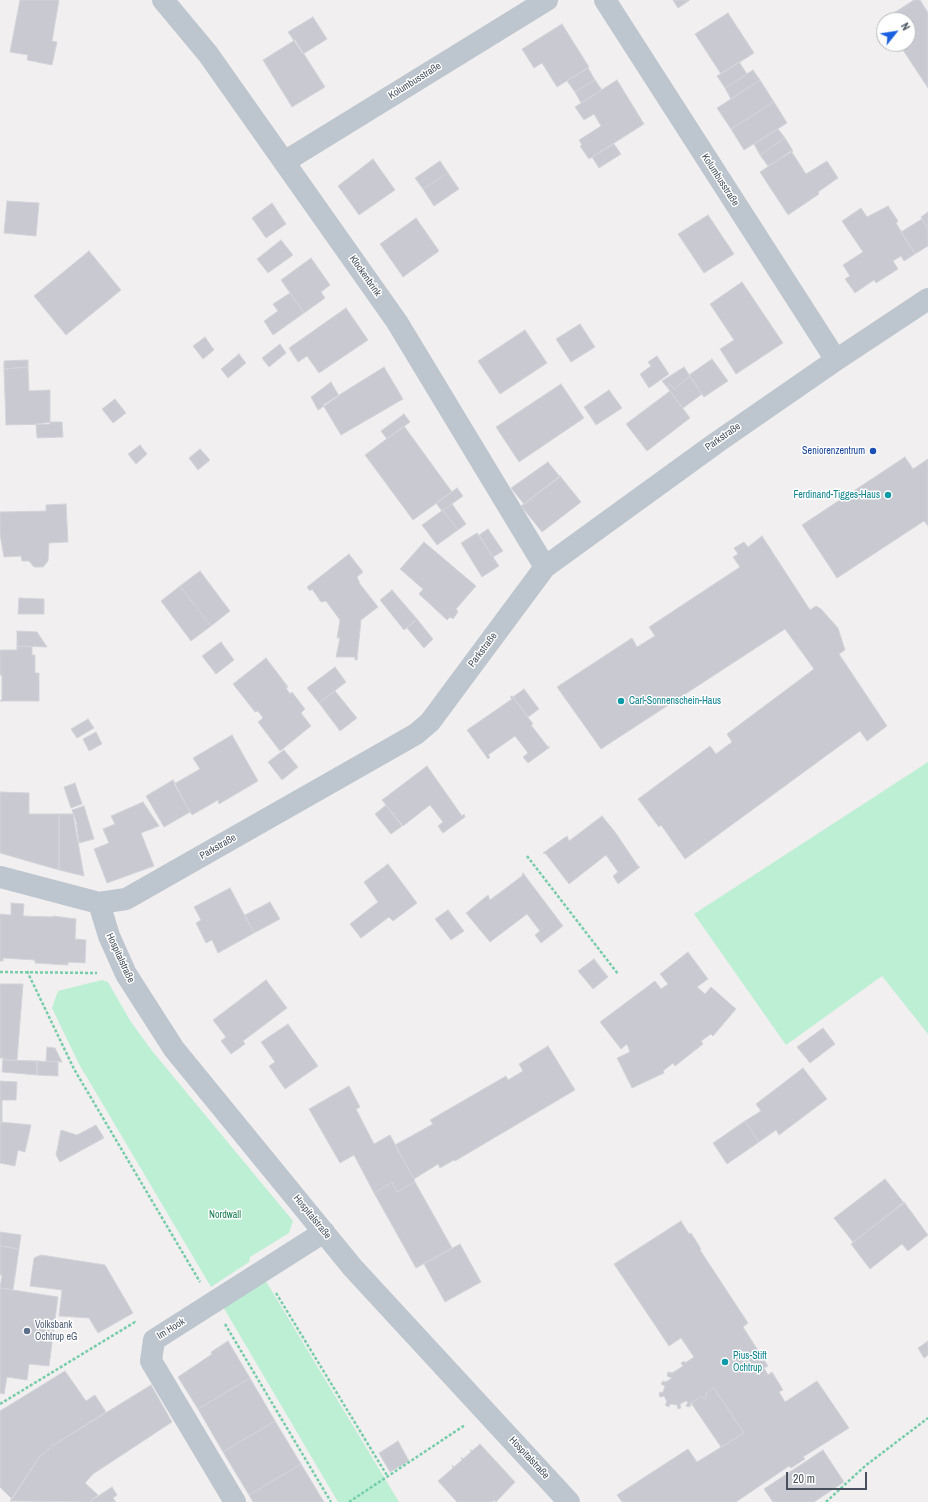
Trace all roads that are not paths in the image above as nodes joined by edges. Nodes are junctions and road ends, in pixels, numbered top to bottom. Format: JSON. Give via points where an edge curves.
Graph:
{"nodes":[{"id":1,"x":163,"y":0,"type":"edge"},
{"id":2,"x":547,"y":0,"type":"edge"},
{"id":3,"x":605,"y":0,"type":"edge"},
{"id":4,"x":284,"y":162,"type":"junction"},
{"id":5,"x":928,"y":299,"type":"edge"},
{"id":6,"x":836,"y":360,"type":"junction"},
{"id":7,"x":545,"y":567,"type":"junction"},
{"id":8,"x":0,"y":877,"type":"edge"},
{"id":9,"x":99,"y":903,"type":"junction"},
{"id":10,"x":324,"y":1232,"type":"junction"},
{"id":11,"x":235,"y":1502,"type":"edge"},
{"id":12,"x":569,"y":1502,"type":"edge"}],
"edges":[{"from":1,"to":4,"type":"street","name":"Klockenbrink","via":[[208,54]]},
{"from":2,"to":4,"type":"street","name":"Kolumbusstraße"},
{"from":3,"to":6,"type":"street","name":"Kolumbusstraße"},
{"from":4,"to":7,"type":"street","name":"Klockenbrink","via":[[397,322]]},
{"from":5,"to":6,"type":"street","name":"Parkstraße"},
{"from":6,"to":7,"type":"street","name":"Parkstraße"},
{"from":7,"to":9,"type":"street","name":"Parkstraße","via":[[430,722],[416,734],[126,899]]},
{"from":8,"to":9,"type":"street","name":"Parkstraße"},
{"from":9,"to":10,"type":"street","name":"Hospitalstraße","via":[[109,936],[126,974],[174,1049]]},
{"from":10,"to":11,"type":"street","name":"Im Hook","via":[[154,1340],[151,1361]]},
{"from":10,"to":12,"type":"street","name":"Hospitalstraße","via":[[447,1372]]}]}
